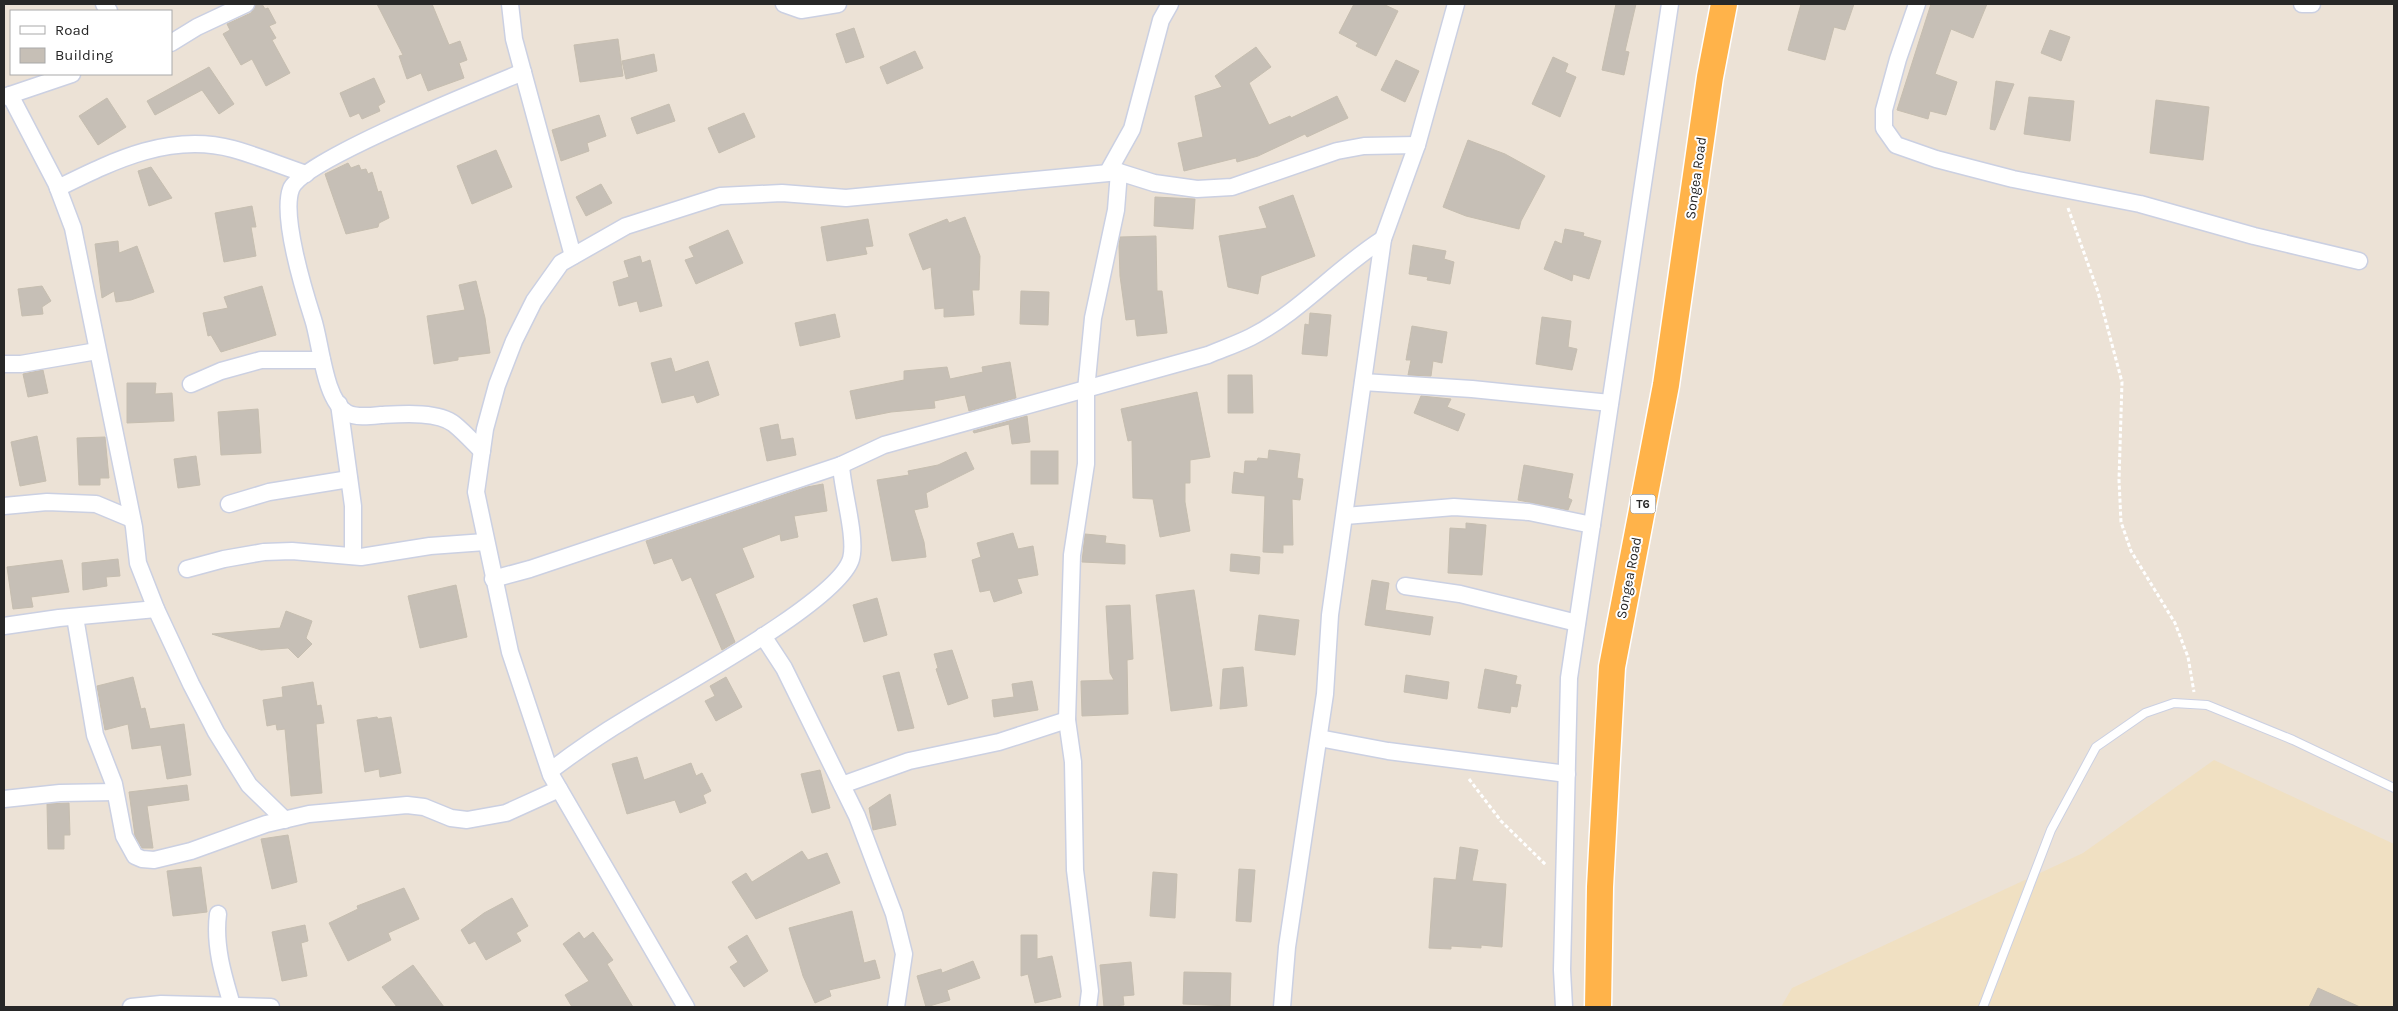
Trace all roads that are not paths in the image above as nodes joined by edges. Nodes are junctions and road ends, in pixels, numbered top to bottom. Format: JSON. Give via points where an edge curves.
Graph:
{"nodes":[{"id":1,"x":246,"y":4,"type":"edge"},
{"id":2,"x":510,"y":4,"type":"edge"},
{"id":3,"x":784,"y":4,"type":"edge"},
{"id":4,"x":838,"y":4,"type":"edge"},
{"id":5,"x":1170,"y":4,"type":"edge"},
{"id":6,"x":1456,"y":4,"type":"edge"},
{"id":7,"x":1670,"y":4,"type":"edge"},
{"id":8,"x":1724,"y":4,"type":"edge"},
{"id":9,"x":1917,"y":4,"type":"edge"},
{"id":10,"x":2302,"y":4,"type":"edge"},
{"id":11,"x":2312,"y":4,"type":"edge"},
{"id":12,"x":801,"y":7,"type":"edge"},
{"id":13,"x":172,"y":42,"type":"edge"},
{"id":14,"x":523,"y":72,"type":"junction"},
{"id":15,"x":69,"y":75,"type":"edge"},
{"id":16,"x":7,"y":96,"type":"edge"},
{"id":17,"x":1417,"y":145,"type":"junction"},
{"id":18,"x":1114,"y":172,"type":"junction"},
{"id":19,"x":306,"y":174,"type":"junction"},
{"id":20,"x":58,"y":188,"type":"junction"},
{"id":21,"x":1383,"y":239,"type":"junction"},
{"id":22,"x":573,"y":256,"type":"junction"},
{"id":23,"x":2359,"y":261,"type":"dead end"},
{"id":24,"x":97,"y":351,"type":"junction"},
{"id":25,"x":322,"y":360,"type":"junction"},
{"id":26,"x":4,"y":364,"type":"edge"},
{"id":27,"x":1363,"y":382,"type":"junction"},
{"id":28,"x":191,"y":384,"type":"dead end"},
{"id":29,"x":1086,"y":390,"type":"junction"},
{"id":30,"x":1610,"y":403,"type":"junction"},
{"id":31,"x":339,"y":404,"type":"junction"},
{"id":32,"x":482,"y":451,"type":"junction"},
{"id":33,"x":840,"y":465,"type":"junction"},
{"id":34,"x":349,"y":479,"type":"junction"},
{"id":35,"x":229,"y":504,"type":"dead end"},
{"id":36,"x":4,"y":506,"type":"edge"},
{"id":37,"x":1345,"y":516,"type":"junction"},
{"id":38,"x":132,"y":519,"type":"junction"},
{"id":39,"x":1592,"y":525,"type":"junction"},
{"id":40,"x":485,"y":542,"type":"junction"},
{"id":41,"x":353,"y":556,"type":"junction"},
{"id":42,"x":187,"y":569,"type":"dead end"},
{"id":43,"x":493,"y":579,"type":"junction"},
{"id":44,"x":1405,"y":586,"type":"dead end"},
{"id":45,"x":156,"y":610,"type":"junction"},
{"id":46,"x":75,"y":616,"type":"junction"},
{"id":47,"x":1577,"y":623,"type":"junction"},
{"id":48,"x":4,"y":626,"type":"edge"},
{"id":49,"x":763,"y":636,"type":"junction"},
{"id":50,"x":1067,"y":720,"type":"junction"},
{"id":51,"x":1319,"y":738,"type":"junction"},
{"id":52,"x":550,"y":770,"type":"junction"},
{"id":53,"x":1567,"y":774,"type":"junction"},
{"id":54,"x":842,"y":786,"type":"junction"},
{"id":55,"x":2394,"y":788,"type":"edge"},
{"id":56,"x":559,"y":789,"type":"junction"},
{"id":57,"x":115,"y":792,"type":"junction"},
{"id":58,"x":4,"y":798,"type":"edge"},
{"id":59,"x":285,"y":820,"type":"junction"},
{"id":60,"x":218,"y":914,"type":"dead end"},
{"id":61,"x":232,"y":1005,"type":"junction"},
{"id":62,"x":154,"y":1006,"type":"edge"},
{"id":63,"x":131,"y":1007,"type":"edge"},
{"id":64,"x":271,"y":1007,"type":"edge"},
{"id":65,"x":686,"y":1007,"type":"edge"},
{"id":66,"x":896,"y":1007,"type":"edge"},
{"id":67,"x":1088,"y":1007,"type":"edge"},
{"id":68,"x":1282,"y":1007,"type":"edge"},
{"id":69,"x":1564,"y":1007,"type":"edge"},
{"id":70,"x":1598,"y":1007,"type":"edge"},
{"id":71,"x":1983,"y":1007,"type":"edge"}],
"edges":[{"from":1,"to":13,"type":"street"},
{"from":2,"to":14,"type":"street","via":[[514,39]]},
{"from":3,"to":12,"type":"street"},
{"from":4,"to":12,"type":"street"},
{"from":5,"to":18,"type":"street","via":[[1161,20],[1132,130]]},
{"from":6,"to":17,"type":"street"},
{"from":7,"to":30,"type":"street"},
{"from":8,"to":70,"type":"highway","name":"Songea Road","number":"T6","via":[[1710,77],[1666,385],[1612,667],[1600,887]]},
{"from":9,"to":23,"type":"street","via":[[1884,110],[1884,128],[1896,145],[2013,179],[2140,204]]},
{"from":10,"to":11,"type":"street"},
{"from":14,"to":19,"type":"street","via":[[456,99],[323,162]]},
{"from":14,"to":22,"type":"street"},
{"from":15,"to":16,"type":"street"},
{"from":16,"to":20,"type":"street"},
{"from":17,"to":18,"type":"street","via":[[1364,146],[1337,151],[1232,187],[1196,189],[1154,183]]},
{"from":17,"to":21,"type":"street"},
{"from":18,"to":22,"type":"street","via":[[861,197],[782,193],[720,196],[626,226]]},
{"from":18,"to":29,"type":"street","via":[[1116,210],[1093,318]]},
{"from":19,"to":20,"type":"street","via":[[232,149],[180,144],[155,147],[128,156]]},
{"from":19,"to":25,"type":"street","via":[[292,187],[289,197],[291,231]]},
{"from":20,"to":24,"type":"street","via":[[73,228]]},
{"from":21,"to":27,"type":"street"},
{"from":21,"to":29,"type":"street","via":[[1252,336],[1208,355]]},
{"from":22,"to":32,"type":"street","via":[[555,271],[534,301],[514,340],[497,385]]},
{"from":24,"to":26,"type":"street"},
{"from":24,"to":38,"type":"street"},
{"from":25,"to":28,"type":"street","via":[[261,360],[221,371]]},
{"from":25,"to":31,"type":"street","via":[[332,395]]},
{"from":27,"to":30,"type":"street"},
{"from":27,"to":37,"type":"street"},
{"from":29,"to":33,"type":"street","via":[[884,446]]},
{"from":29,"to":50,"type":"street","via":[[1086,464],[1072,554]]},
{"from":30,"to":39,"type":"street"},
{"from":31,"to":32,"type":"street","via":[[347,413],[364,416],[421,414],[453,423]]},
{"from":31,"to":34,"type":"street"},
{"from":32,"to":40,"type":"street","via":[[476,492]]},
{"from":33,"to":43,"type":"street"},
{"from":33,"to":49,"type":"street","via":[[851,535],[851,558],[840,577],[820,596]]},
{"from":34,"to":35,"type":"street","via":[[268,492]]},
{"from":34,"to":41,"type":"street","via":[[353,506]]},
{"from":36,"to":38,"type":"street","via":[[47,502],[96,504]]},
{"from":37,"to":39,"type":"street","via":[[1454,507],[1529,512]]},
{"from":37,"to":51,"type":"street","via":[[1330,615]]},
{"from":38,"to":45,"type":"street","via":[[138,563]]},
{"from":39,"to":47,"type":"street"},
{"from":40,"to":41,"type":"street"},
{"from":40,"to":43,"type":"street"},
{"from":41,"to":42,"type":"street","via":[[264,552],[224,558]]},
{"from":43,"to":52,"type":"street","via":[[510,652]]},
{"from":44,"to":47,"type":"street","via":[[1460,594]]},
{"from":45,"to":46,"type":"street"},
{"from":45,"to":59,"type":"street","via":[[216,732],[249,785]]},
{"from":46,"to":48,"type":"street"},
{"from":46,"to":57,"type":"street","via":[[95,735]]},
{"from":47,"to":53,"type":"street","via":[[1569,678]]},
{"from":49,"to":52,"type":"street"},
{"from":49,"to":54,"type":"street","via":[[784,668]]},
{"from":50,"to":54,"type":"street","via":[[999,742],[909,761]]},
{"from":50,"to":67,"type":"street","via":[[1073,762],[1075,870],[1090,991]]},
{"from":51,"to":53,"type":"street"},
{"from":51,"to":68,"type":"street","via":[[1286,947]]},
{"from":52,"to":56,"type":"street"},
{"from":53,"to":69,"type":"street"},
{"from":54,"to":66,"type":"street","via":[[858,816],[901,936],[904,954]]},
{"from":55,"to":71,"type":"lane","via":[[2207,705],[2174,703],[2144,713],[2096,747],[2051,830]]},
{"from":56,"to":59,"type":"street","via":[[506,813],[467,820],[407,805],[309,814]]},
{"from":56,"to":65,"type":"street"},
{"from":57,"to":58,"type":"street"},
{"from":57,"to":59,"type":"street","via":[[124,836],[135,856],[142,860],[191,851]]},
{"from":60,"to":61,"type":"street","via":[[218,952]]},
{"from":61,"to":62,"type":"street"},
{"from":61,"to":64,"type":"street"},
{"from":62,"to":63,"type":"street"}]}
